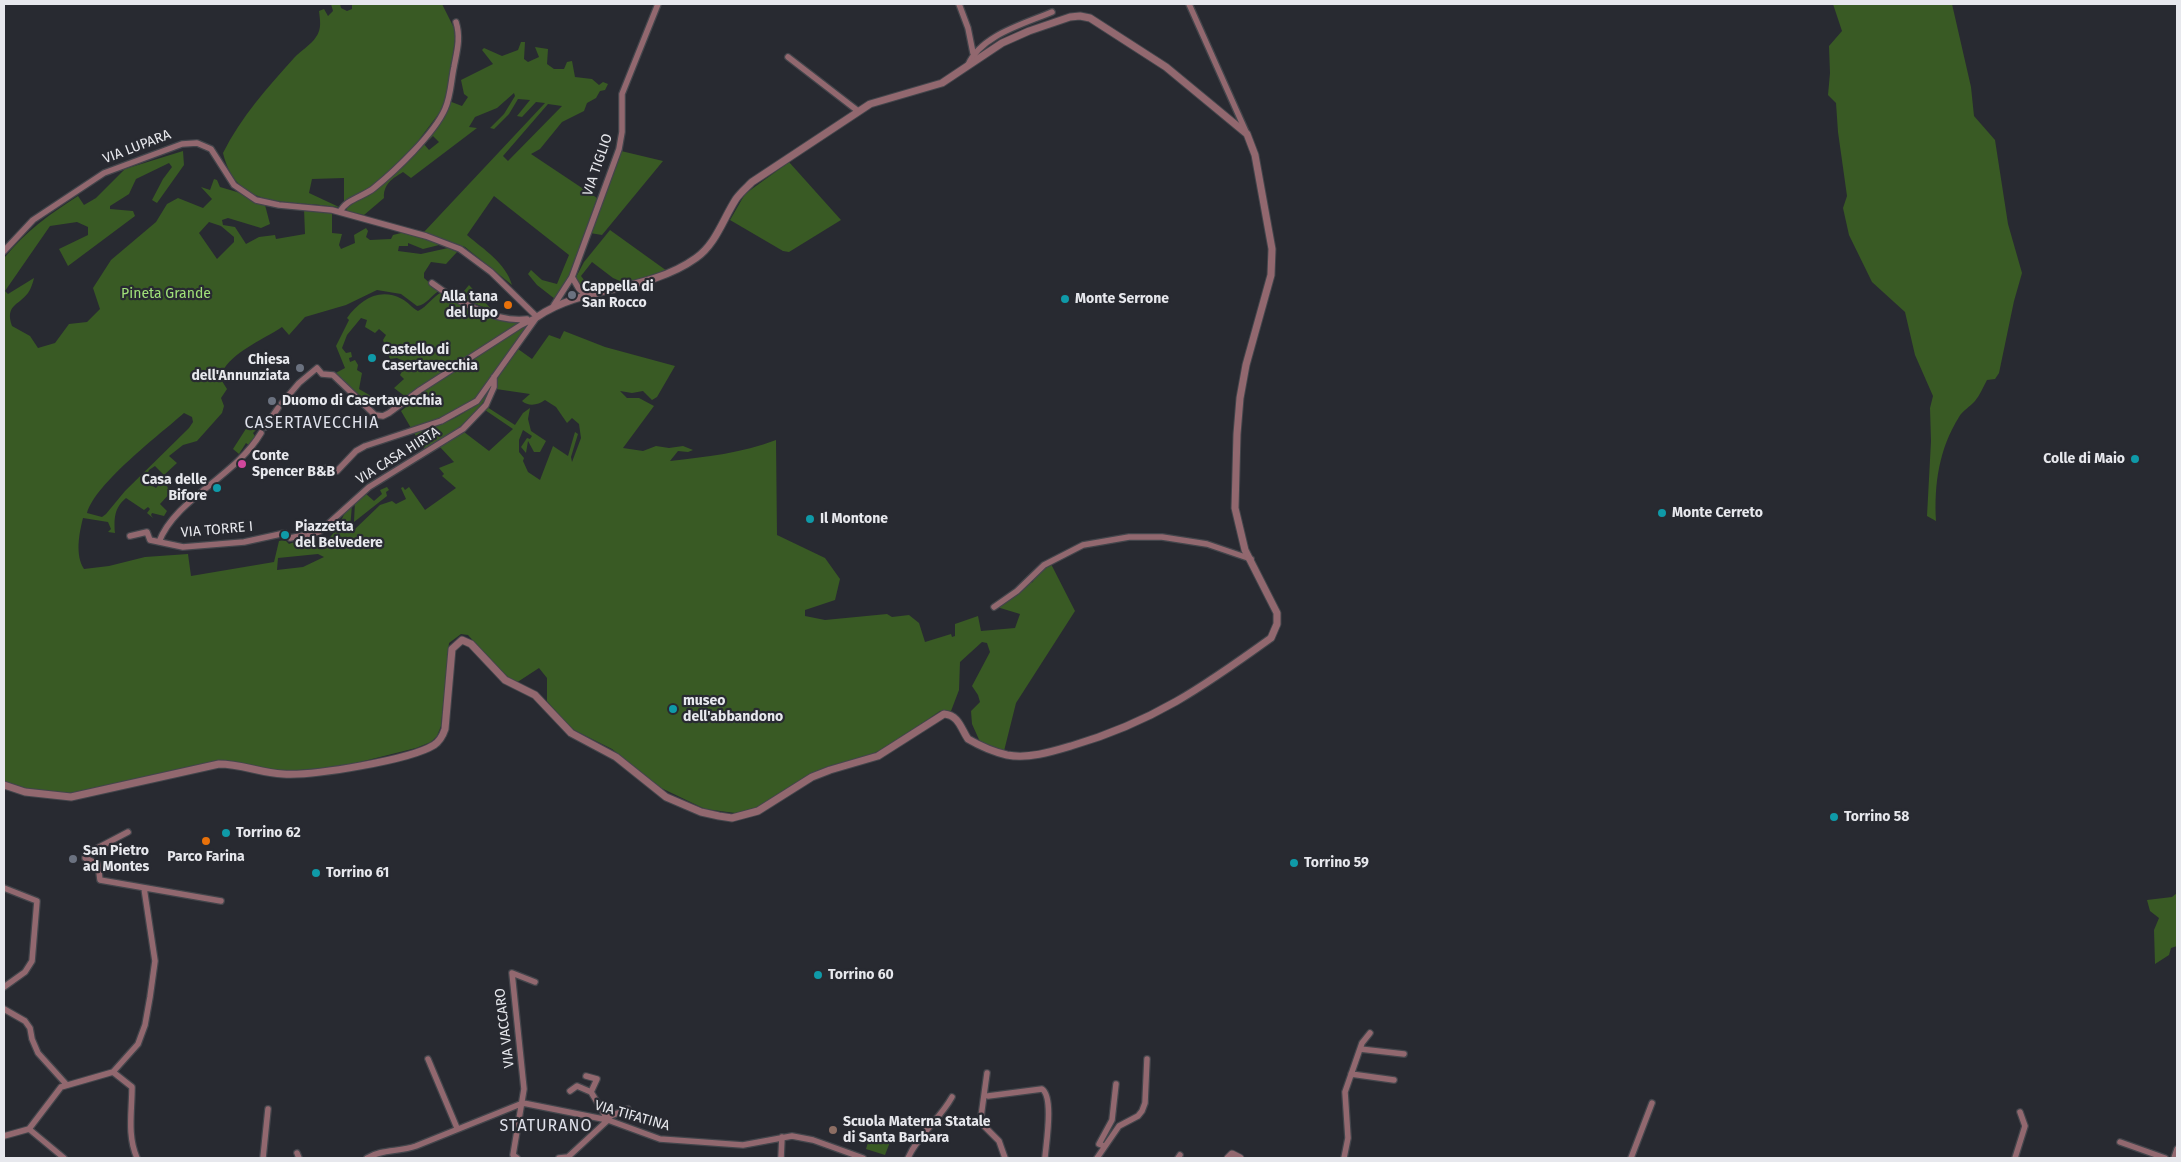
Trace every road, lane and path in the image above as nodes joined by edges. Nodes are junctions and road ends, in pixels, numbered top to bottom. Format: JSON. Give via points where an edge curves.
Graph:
{"nodes":[{"id":1,"x":658,"y":4,"type":"edge"},
{"id":2,"x":959,"y":4,"type":"edge"},
{"id":3,"x":1190,"y":4,"type":"edge"},
{"id":4,"x":1052,"y":12,"type":"dead end"},
{"id":5,"x":456,"y":22,"type":"dead end"},
{"id":6,"x":974,"y":53,"type":"junction"},
{"id":7,"x":788,"y":57,"type":"dead end"},
{"id":8,"x":968,"y":65,"type":"junction"},
{"id":9,"x":858,"y":111,"type":"junction"},
{"id":10,"x":1247,"y":134,"type":"junction"},
{"id":11,"x":340,"y":212,"type":"junction"},
{"id":12,"x":4,"y":251,"type":"edge"},
{"id":13,"x":572,"y":277,"type":"junction"},
{"id":14,"x":432,"y":283,"type":"dead end"},
{"id":15,"x":588,"y":297,"type":"junction"},
{"id":16,"x":554,"y":305,"type":"junction"},
{"id":17,"x":537,"y":317,"type":"junction"},
{"id":18,"x":494,"y":377,"type":"junction"},
{"id":19,"x":265,"y":427,"type":"dead end"},
{"id":20,"x":261,"y":433,"type":"dead end"},
{"id":21,"x":327,"y":468,"type":"dead end"},
{"id":22,"x":277,"y":534,"type":"joint"},
{"id":23,"x":130,"y":536,"type":"dead end"},
{"id":24,"x":159,"y":542,"type":"junction"},
{"id":25,"x":1251,"y":560,"type":"junction"},
{"id":26,"x":994,"y":607,"type":"dead end"},
{"id":27,"x":4,"y":785,"type":"edge"},
{"id":28,"x":128,"y":832,"type":"dead end"},
{"id":29,"x":4,"y":888,"type":"edge"},
{"id":30,"x":144,"y":888,"type":"junction"},
{"id":31,"x":221,"y":901,"type":"dead end"},
{"id":32,"x":535,"y":982,"type":"dead end"},
{"id":33,"x":4,"y":987,"type":"edge"},
{"id":34,"x":4,"y":1009,"type":"edge"},
{"id":35,"x":1370,"y":1033,"type":"dead end"},
{"id":36,"x":1360,"y":1049,"type":"junction"},
{"id":37,"x":1404,"y":1054,"type":"dead end"},
{"id":38,"x":428,"y":1058,"type":"dead end"},
{"id":39,"x":1147,"y":1059,"type":"dead end"},
{"id":40,"x":113,"y":1072,"type":"junction"},
{"id":41,"x":986,"y":1073,"type":"dead end"},
{"id":42,"x":1351,"y":1074,"type":"junction"},
{"id":43,"x":586,"y":1076,"type":"dead end"},
{"id":44,"x":1394,"y":1080,"type":"dead end"},
{"id":45,"x":66,"y":1084,"type":"junction"},
{"id":46,"x":1116,"y":1084,"type":"dead end"},
{"id":47,"x":570,"y":1091,"type":"dead end"},
{"id":48,"x":591,"y":1092,"type":"junction"},
{"id":49,"x":988,"y":1096,"type":"dead end"},
{"id":50,"x":952,"y":1097,"type":"dead end"},
{"id":51,"x":523,"y":1103,"type":"junction"},
{"id":52,"x":1652,"y":1103,"type":"dead end"},
{"id":53,"x":268,"y":1109,"type":"dead end"},
{"id":54,"x":628,"y":1109,"type":"dead end"},
{"id":55,"x":2020,"y":1112,"type":"dead end"},
{"id":56,"x":608,"y":1118,"type":"junction"},
{"id":57,"x":457,"y":1128,"type":"junction"},
{"id":58,"x":29,"y":1129,"type":"junction"},
{"id":59,"x":4,"y":1136,"type":"edge"},
{"id":60,"x":782,"y":1136,"type":"junction"},
{"id":61,"x":2120,"y":1142,"type":"dead end"},
{"id":62,"x":1104,"y":1146,"type":"junction"},
{"id":63,"x":2177,"y":1149,"type":"edge"},
{"id":64,"x":64,"y":1158,"type":"edge"},
{"id":65,"x":137,"y":1158,"type":"edge"},
{"id":66,"x":263,"y":1158,"type":"edge"},
{"id":67,"x":367,"y":1158,"type":"edge"},
{"id":68,"x":517,"y":1158,"type":"edge"},
{"id":69,"x":559,"y":1158,"type":"edge"},
{"id":70,"x":781,"y":1158,"type":"edge"},
{"id":71,"x":863,"y":1158,"type":"edge"},
{"id":72,"x":908,"y":1158,"type":"edge"},
{"id":73,"x":912,"y":1158,"type":"edge"},
{"id":74,"x":1005,"y":1158,"type":"edge"},
{"id":75,"x":1044,"y":1158,"type":"edge"},
{"id":76,"x":1097,"y":1158,"type":"edge"},
{"id":77,"x":1228,"y":1158,"type":"edge"},
{"id":78,"x":1240,"y":1158,"type":"edge"},
{"id":79,"x":1344,"y":1158,"type":"edge"},
{"id":80,"x":1631,"y":1158,"type":"edge"},
{"id":81,"x":2015,"y":1158,"type":"edge"},
{"id":82,"x":2165,"y":1158,"type":"edge"},
{"id":83,"x":2174,"y":1158,"type":"edge"}],
"edges":[{"from":1,"to":13,"type":"street","name":"VIA TIGLIO","via":[[622,94],[619,149]]},
{"from":2,"to":6,"type":"street"},
{"from":3,"to":10,"type":"street"},
{"from":4,"to":6,"type":"street","via":[[1004,33]]},
{"from":5,"to":11,"type":"street","via":[[459,44],[448,97],[439,120],[410,157],[375,188],[346,203]]},
{"from":6,"to":8,"type":"street"},
{"from":7,"to":9,"type":"street"},
{"from":8,"to":9,"type":"street","via":[[942,83],[884,99]]},
{"from":8,"to":10,"type":"street","via":[[1002,43],[1039,28],[1070,17],[1090,18],[1151,55]]},
{"from":9,"to":15,"type":"street","via":[[752,182],[736,198],[710,245],[692,261],[648,282]]},
{"from":10,"to":25,"type":"street","via":[[1262,183],[1272,249],[1272,275],[1246,365],[1236,434],[1235,508],[1241,540]]},
{"from":11,"to":12,"type":"street","name":"VIA LUPARA","via":[[256,200],[234,185],[211,149],[189,142],[104,173],[33,220]]},
{"from":11,"to":17,"type":"street","name":"VIA LUPARA","via":[[460,249],[491,272]]},
{"from":13,"to":15,"type":"street"},
{"from":13,"to":16,"type":"street","name":"VIA TIGLIO"},
{"from":14,"to":17,"type":"street","via":[[460,302],[489,313],[518,320]]},
{"from":15,"to":16,"type":"street"},
{"from":16,"to":17,"type":"street"},
{"from":17,"to":18,"type":"street"},
{"from":17,"to":19,"type":"street","via":[[389,413],[379,416],[333,375],[322,374],[317,368],[303,379]]},
{"from":18,"to":21,"type":"street","via":[[471,406],[441,421],[365,446],[337,471]]},
{"from":18,"to":22,"type":"street","name":"VIA CASA HIRTA","via":[[486,405],[463,429],[365,490],[319,532],[297,538],[290,538],[285,533]]},
{"from":20,"to":24,"type":"street","via":[[243,458],[182,510],[165,529]]},
{"from":22,"to":24,"type":"street","name":"VIA TORRE I","via":[[244,542],[197,547],[177,547]]},
{"from":23,"to":24,"type":"street","name":"VIA TORRE I","via":[[147,532],[149,539]]},
{"from":25,"to":26,"type":"street","via":[[1206,544],[1162,537],[1129,537],[1083,545],[1044,565],[1017,591]]},
{"from":25,"to":27,"type":"street","via":[[1277,613],[1271,638],[1235,666],[1175,704],[1130,727],[1042,754],[1008,755],[968,739],[958,720],[951,714],[944,714],[878,756],[812,777],[745,816],[732,818],[701,812],[666,797],[616,756],[571,733],[535,695],[504,680],[471,644],[462,640],[452,650],[445,729],[434,745],[422,750],[310,774],[282,774],[218,764],[71,797],[25,792]]},
{"from":28,"to":30,"type":"street","via":[[88,852],[85,858],[97,862],[99,878],[103,882]]},
{"from":29,"to":33,"type":"street","via":[[38,901],[32,961],[25,972]]},
{"from":30,"to":31,"type":"street"},
{"from":30,"to":40,"type":"street","via":[[155,961],[145,1024],[132,1053]]},
{"from":32,"to":51,"type":"street","name":"VIA VACCARO","via":[[512,974],[523,1063]]},
{"from":34,"to":45,"type":"street","via":[[30,1028],[38,1053]]},
{"from":35,"to":36,"type":"street"},
{"from":36,"to":37,"type":"street"},
{"from":36,"to":42,"type":"street"},
{"from":38,"to":57,"type":"street"},
{"from":39,"to":62,"type":"street","via":[[1142,1112],[1119,1126]]},
{"from":40,"to":45,"type":"street"},
{"from":40,"to":65,"type":"street","via":[[132,1087],[131,1139]]},
{"from":41,"to":74,"type":"street","via":[[981,1117],[984,1126],[998,1141]]},
{"from":42,"to":44,"type":"street"},
{"from":42,"to":79,"type":"street","via":[[1345,1092],[1348,1138]]},
{"from":43,"to":48,"type":"street","via":[[597,1079]]},
{"from":45,"to":58,"type":"street"},
{"from":46,"to":62,"type":"street","via":[[1112,1120],[1100,1144]]},
{"from":47,"to":48,"type":"street","via":[[577,1086]]},
{"from":48,"to":56,"type":"street"},
{"from":49,"to":75,"type":"street","via":[[1046,1091],[1050,1100]]},
{"from":50,"to":72,"type":"street"},
{"from":51,"to":56,"type":"street","name":"VIA TIFATINA"},
{"from":51,"to":57,"type":"street"},
{"from":51,"to":68,"type":"street","via":[[513,1155]]},
{"from":52,"to":80,"type":"street"},
{"from":53,"to":66,"type":"street"},
{"from":54,"to":56,"type":"street"},
{"from":55,"to":81,"type":"street","via":[[2025,1126]]},
{"from":56,"to":60,"type":"street","name":"VIA TIFATINA","via":[[660,1139],[743,1145]]},
{"from":56,"to":69,"type":"street","via":[[568,1157]]},
{"from":57,"to":67,"type":"street","via":[[400,1151],[379,1152]]},
{"from":58,"to":59,"type":"street"},
{"from":58,"to":64,"type":"street"},
{"from":60,"to":70,"type":"street"},
{"from":60,"to":71,"type":"street","name":"VIA TIFATINA","via":[[813,1140]]},
{"from":61,"to":82,"type":"street"},
{"from":62,"to":76,"type":"street"},
{"from":63,"to":83,"type":"street"},
{"from":72,"to":73,"type":"street"},
{"from":77,"to":78,"type":"street","via":[[1232,1154]]}]}
